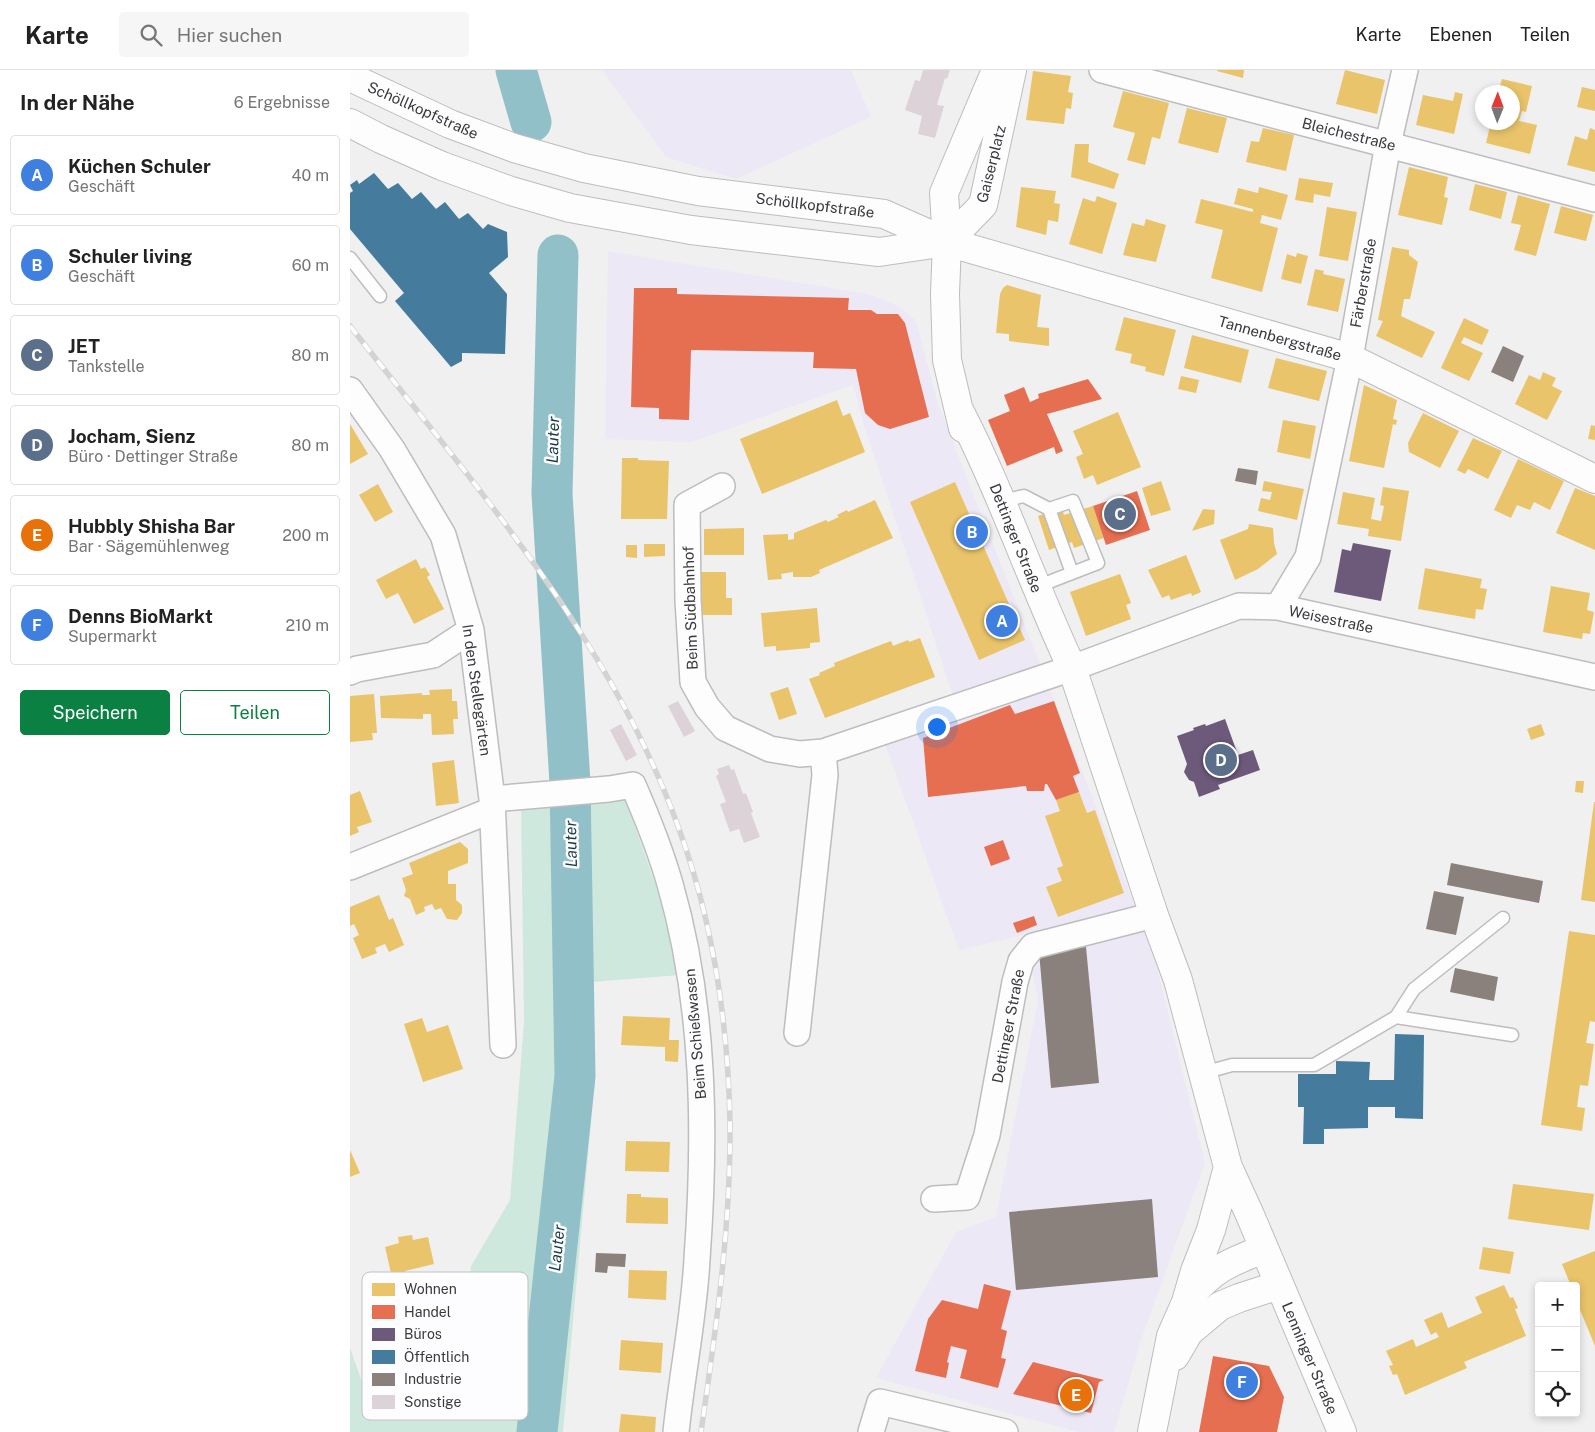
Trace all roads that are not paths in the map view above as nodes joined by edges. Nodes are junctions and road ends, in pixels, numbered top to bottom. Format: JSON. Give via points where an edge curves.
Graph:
{"nodes":[{"id":1,"x":996,"y":70,"type":"edge"},
{"id":2,"x":1012,"y":70,"type":"edge"},
{"id":3,"x":1102,"y":70,"type":"edge"},
{"id":4,"x":1405,"y":70,"type":"edge"},
{"id":5,"x":350,"y":77,"type":"edge"},
{"id":6,"x":350,"y":123,"type":"edge"},
{"id":7,"x":1388,"y":144,"type":"junction"},
{"id":8,"x":1595,"y":199,"type":"edge"},
{"id":9,"x":947,"y":242,"type":"junction"},
{"id":10,"x":350,"y":258,"type":"edge"},
{"id":11,"x":380,"y":296,"type":"dead end"},
{"id":12,"x":1350,"y":358,"type":"junction"},
{"id":13,"x":350,"y":390,"type":"edge"},
{"id":14,"x":959,"y":410,"type":"junction"},
{"id":15,"x":1595,"y":479,"type":"edge"},
{"id":16,"x":722,"y":486,"type":"dead end"},
{"id":17,"x":1001,"y":501,"type":"junction"},
{"id":18,"x":1049,"y":509,"type":"junction"},
{"id":19,"x":1072,"y":573,"type":"junction"},
{"id":20,"x":1036,"y":587,"type":"junction"},
{"id":21,"x":1278,"y":607,"type":"junction"},
{"id":22,"x":471,"y":630,"type":"junction"},
{"id":23,"x":1072,"y":668,"type":"junction"},
{"id":24,"x":352,"y":670,"type":"edge"},
{"id":25,"x":1595,"y":677,"type":"edge"},
{"id":26,"x":822,"y":752,"type":"junction"},
{"id":27,"x":492,"y":805,"type":"junction"},
{"id":28,"x":350,"y":867,"type":"edge"},
{"id":29,"x":1154,"y":915,"type":"junction"},
{"id":30,"x":1504,"y":918,"type":"dead end"},
{"id":31,"x":1396,"y":1017,"type":"junction"},
{"id":32,"x":796,"y":1033,"type":"dead end"},
{"id":33,"x":1512,"y":1035,"type":"dead end"},
{"id":34,"x":503,"y":1045,"type":"dead end"},
{"id":35,"x":1203,"y":1073,"type":"junction"},
{"id":36,"x":1228,"y":1167,"type":"junction"},
{"id":37,"x":934,"y":1200,"type":"dead end"},
{"id":38,"x":1264,"y":1250,"type":"junction"},
{"id":39,"x":1279,"y":1285,"type":"junction"},
{"id":40,"x":1186,"y":1302,"type":"junction"},
{"id":41,"x":1164,"y":1375,"type":"junction"},
{"id":42,"x":676,"y":1432,"type":"edge"},
{"id":43,"x":871,"y":1432,"type":"edge"},
{"id":44,"x":1005,"y":1432,"type":"edge"},
{"id":45,"x":1152,"y":1432,"type":"edge"},
{"id":46,"x":1342,"y":1432,"type":"edge"}],
"edges":[{"from":1,"to":9,"type":"main road","name":"Gaiserplatz","via":[[944,193]]},
{"from":2,"to":9,"type":"main road","name":"Gaiserplatz","via":[[983,205]]},
{"from":3,"to":7,"type":"street","name":"Bleichestraße"},
{"from":4,"to":7,"type":"street","name":"Färberstraße"},
{"from":5,"to":9,"type":"main road","name":"Schöllkopfstraße","via":[[450,124],[514,148],[584,168],[698,191],[884,214]]},
{"from":6,"to":9,"type":"main road","via":[[442,166],[570,208],[691,230],[879,252]]},
{"from":7,"to":8,"type":"street","name":"Bleichestraße"},
{"from":7,"to":12,"type":"street","name":"Färberstraße"},
{"from":9,"to":12,"type":"main road","name":"Tannenbergstraße"},
{"from":9,"to":14,"type":"main road","name":"Dettinger Straße","via":[[947,360]]},
{"from":10,"to":11,"type":"lane"},
{"from":12,"to":15,"type":"main road","name":"Tannenbergstraße"},
{"from":12,"to":21,"type":"street","name":"Färberstraße","via":[[1308,557]]},
{"from":13,"to":22,"type":"street","name":"In den Stellegärten","via":[[392,449],[443,535]]},
{"from":14,"to":17,"type":"main road","name":"Dettinger Straße"},
{"from":14,"to":23,"type":"main road","name":"Dettinger Straße","via":[[970,461],[1043,633]]},
{"from":16,"to":26,"type":"street","name":"Beim Südbahnhof","via":[[687,505],[693,682],[707,708],[725,728],[770,749],[800,754]]},
{"from":17,"to":18,"type":"lane","via":[[1024,496]]},
{"from":17,"to":20,"type":"main road","name":"Dettinger Straße"},
{"from":18,"to":19,"type":"lane"},
{"from":18,"to":19,"type":"lane","via":[[1073,501],[1098,563]]},
{"from":19,"to":20,"type":"lane"},
{"from":20,"to":23,"type":"main road","name":"Dettinger Straße"},
{"from":21,"to":23,"type":"street","name":"Weisestraße","via":[[1239,606]]},
{"from":21,"to":25,"type":"street","name":"Weisestraße"},
{"from":22,"to":24,"type":"street","via":[[433,655]]},
{"from":22,"to":27,"type":"street","name":"In den Stellegärten"},
{"from":23,"to":26,"type":"street","name":"Beim Südbahnhof"},
{"from":23,"to":29,"type":"main road","name":"Dettinger Straße"},
{"from":26,"to":32,"type":"street","via":[[825,775]]},
{"from":27,"to":28,"type":"street"},
{"from":27,"to":34,"type":"street","name":"In den Stellegärten"},
{"from":27,"to":42,"type":"street","name":"Beim Schießwasen","via":[[529,796],[633,784],[670,884],[681,925],[695,1009],[702,1122],[698,1260]]},
{"from":29,"to":35,"type":"main road","name":"Dettinger Straße","via":[[1178,980]]},
{"from":29,"to":37,"type":"street","name":"Dettinger Straße","via":[[1033,946],[1021,961],[987,1135],[967,1197]]},
{"from":30,"to":31,"type":"lane","via":[[1414,989]]},
{"from":31,"to":33,"type":"lane"},
{"from":31,"to":35,"type":"lane","via":[[1314,1065],[1232,1065]]},
{"from":35,"to":36,"type":"main road","name":"Dettinger Straße"},
{"from":36,"to":38,"type":"main road","name":"Dettinger Straße"},
{"from":36,"to":40,"type":"main road","name":"Dettinger Straße"},
{"from":38,"to":39,"type":"main road","name":"Dettinger Straße"},
{"from":38,"to":40,"type":"main road","name":"Dettinger Straße","via":[[1224,1266],[1202,1281]]},
{"from":39,"to":41,"type":"main road","name":"Dettinger Straße","via":[[1220,1306],[1189,1332]]},
{"from":39,"to":46,"type":"main road","name":"Lenninger Straße"},
{"from":40,"to":41,"type":"main road","name":"Dettinger Straße","via":[[1172,1336]]},
{"from":41,"to":45,"type":"main road","name":"Dettinger Straße"},
{"from":43,"to":44,"type":"street","via":[[880,1402]]}]}
